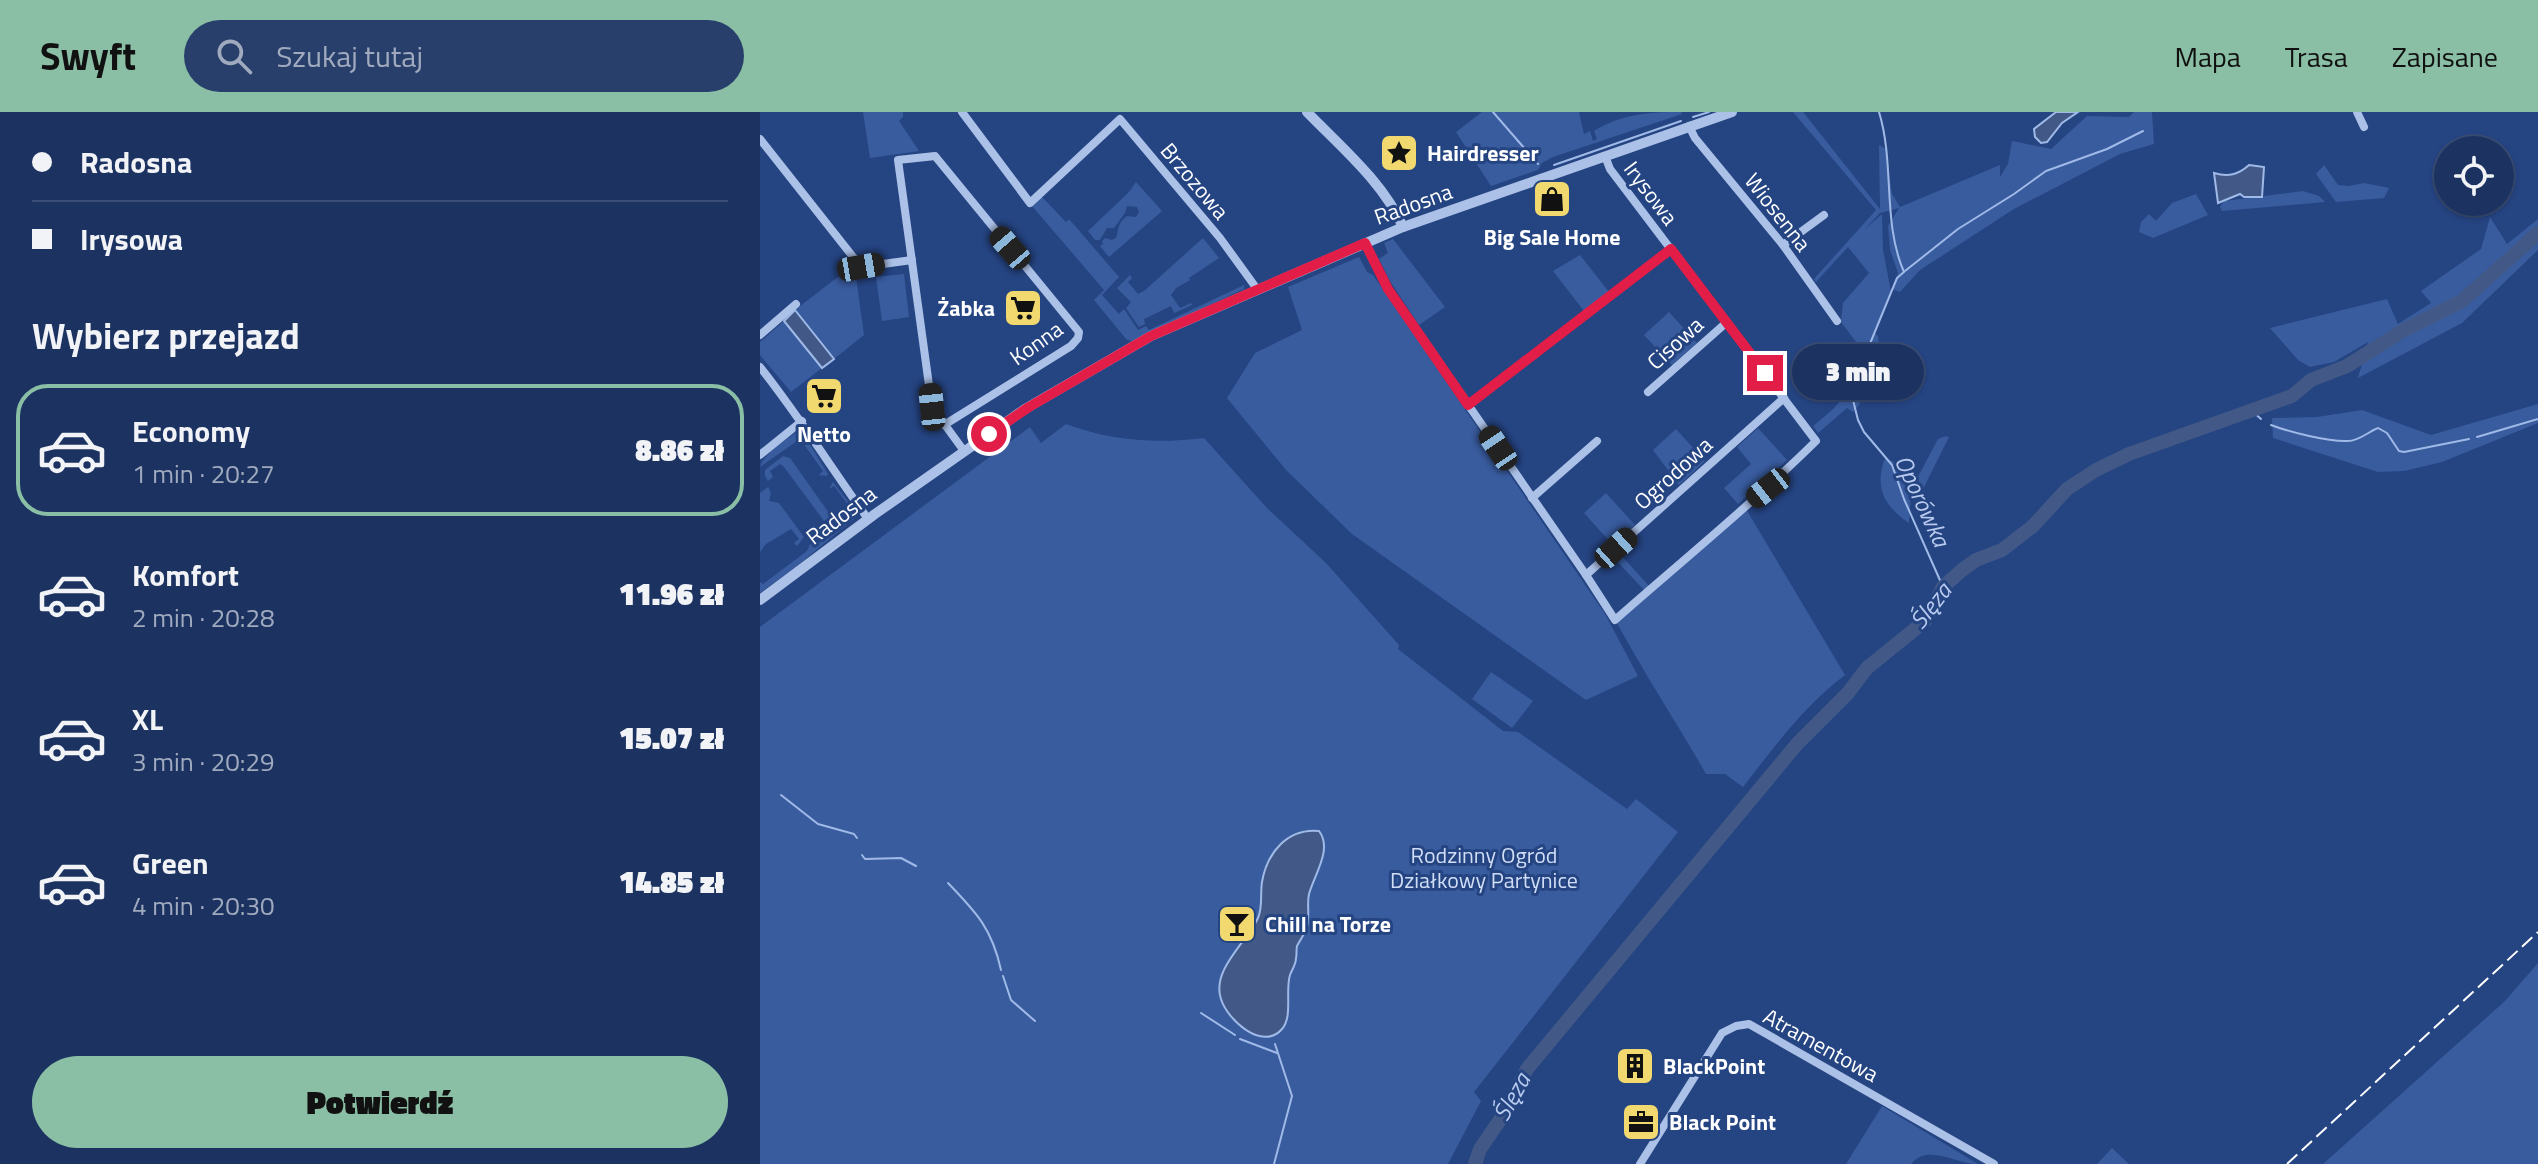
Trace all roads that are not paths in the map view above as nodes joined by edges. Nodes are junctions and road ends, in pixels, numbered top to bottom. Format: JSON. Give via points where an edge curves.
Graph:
{"nodes":[{"id":1,"x":962,"y":112,"type":"edge"},
{"id":2,"x":1307,"y":112,"type":"edge"},
{"id":3,"x":1732,"y":112,"type":"edge"},
{"id":4,"x":2357,"y":112,"type":"edge"},
{"id":5,"x":1689,"y":126,"type":"junction"},
{"id":6,"x":2364,"y":127,"type":"dead end"},
{"id":7,"x":760,"y":139,"type":"edge"},
{"id":8,"x":1605,"y":156,"type":"junction"},
{"id":9,"x":1824,"y":215,"type":"dead end"},
{"id":10,"x":1403,"y":227,"type":"junction"},
{"id":11,"x":1365,"y":243,"type":"junction"},
{"id":12,"x":1783,"y":245,"type":"junction"},
{"id":13,"x":1671,"y":249,"type":"junction"},
{"id":14,"x":912,"y":260,"type":"junction"},
{"id":15,"x":1257,"y":289,"type":"junction"},
{"id":16,"x":796,"y":304,"type":"dead end"},
{"id":17,"x":1837,"y":321,"type":"dead end"},
{"id":18,"x":1727,"y":322,"type":"junction"},
{"id":19,"x":760,"y":335,"type":"edge"},
{"id":20,"x":760,"y":367,"type":"edge"},
{"id":21,"x":1648,"y":392,"type":"dead end"},
{"id":22,"x":1784,"y":398,"type":"junction"},
{"id":23,"x":1468,"y":405,"type":"junction"},
{"id":24,"x":802,"y":421,"type":"junction"},
{"id":25,"x":944,"y":425,"type":"junction"},
{"id":26,"x":1597,"y":441,"type":"dead end"},
{"id":27,"x":964,"y":451,"type":"junction"},
{"id":28,"x":760,"y":455,"type":"edge"},
{"id":29,"x":1532,"y":498,"type":"junction"},
{"id":30,"x":868,"y":519,"type":"junction"},
{"id":31,"x":1586,"y":575,"type":"junction"},
{"id":32,"x":760,"y":600,"type":"edge"},
{"id":33,"x":1640,"y":1164,"type":"edge"},
{"id":34,"x":1994,"y":1164,"type":"edge"}],
"edges":[{"from":1,"to":15,"type":"street","name":"Brzozowa","via":[[1030,203],[1120,119]]},
{"from":2,"to":10,"type":"street","via":[[1389,201]]},
{"from":3,"to":5,"type":"street","name":"Radosna"},
{"from":4,"to":6,"type":"street"},
{"from":5,"to":8,"type":"street","name":"Radosna"},
{"from":5,"to":12,"type":"street","name":"Wiosenna"},
{"from":7,"to":14,"type":"street","via":[[861,267]]},
{"from":8,"to":10,"type":"street","name":"Radosna"},
{"from":8,"to":13,"type":"street","name":"Irysowa"},
{"from":9,"to":12,"type":"street"},
{"from":10,"to":11,"type":"street","name":"Radosna"},
{"from":11,"to":15,"type":"street","name":"Radosna"},
{"from":11,"to":23,"type":"street","via":[[1388,289]]},
{"from":12,"to":17,"type":"street","name":"Wiosenna"},
{"from":13,"to":18,"type":"street","name":"Irysowa"},
{"from":13,"to":23,"type":"street"},
{"from":14,"to":25,"type":"street","via":[[932,407]]},
{"from":14,"to":25,"type":"street","name":"Konna","via":[[898,160],[935,156],[1079,332],[1066,349]]},
{"from":15,"to":27,"type":"street","name":"Radosna","via":[[1133,345]]},
{"from":16,"to":19,"type":"street"},
{"from":18,"to":21,"type":"street","name":"Cisowa"},
{"from":18,"to":22,"type":"street","name":"Irysowa"},
{"from":20,"to":24,"type":"street"},
{"from":22,"to":31,"type":"street","name":"Ogrodowa"},
{"from":22,"to":31,"type":"street","name":"Irysowa","via":[[1816,441],[1768,488],[1615,620]]},
{"from":23,"to":29,"type":"street"},
{"from":24,"to":28,"type":"street"},
{"from":24,"to":30,"type":"street"},
{"from":25,"to":27,"type":"street"},
{"from":26,"to":29,"type":"street"},
{"from":27,"to":30,"type":"street","name":"Radosna"},
{"from":29,"to":31,"type":"street"},
{"from":30,"to":32,"type":"street","name":"Radosna"},
{"from":33,"to":34,"type":"street","name":"Atramentowa","via":[[1722,1033],[1749,1024]]}]}
